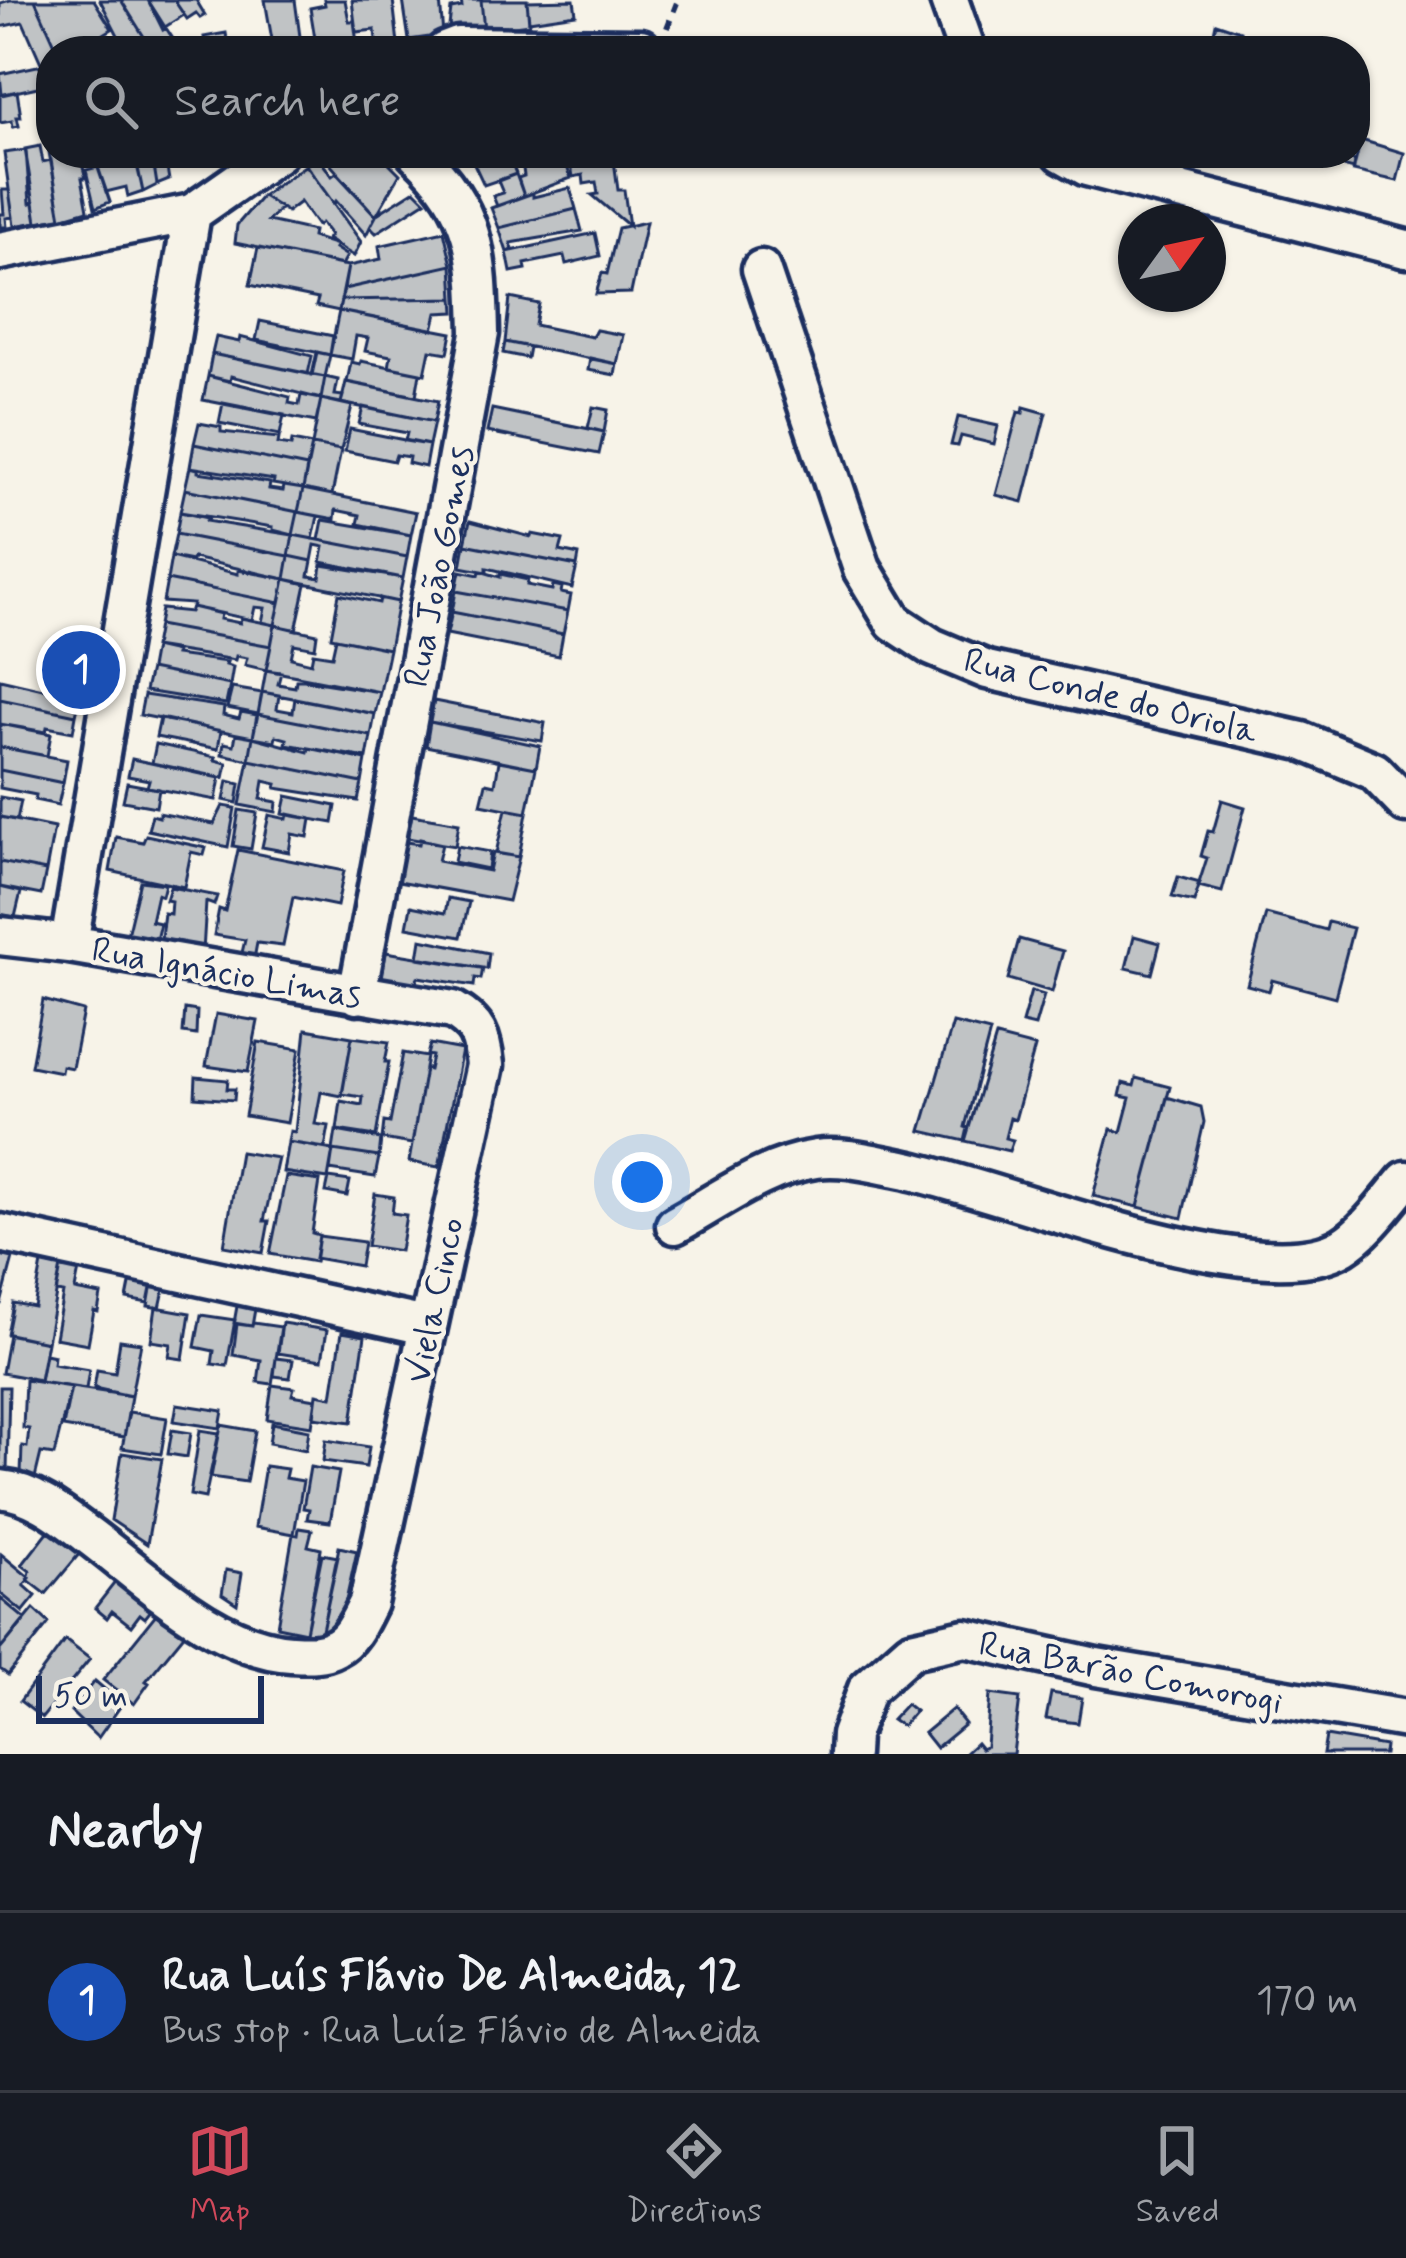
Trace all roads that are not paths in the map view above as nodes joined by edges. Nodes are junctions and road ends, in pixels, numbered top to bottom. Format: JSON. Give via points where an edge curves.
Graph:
{"nodes":[{"id":1,"x":950,"y":0,"type":"edge"},
{"id":2,"x":962,"y":36,"type":"edge"},
{"id":3,"x":256,"y":168,"type":"edge"},
{"id":4,"x":429,"y":168,"type":"edge"},
{"id":5,"x":1095,"y":168,"type":"edge"},
{"id":6,"x":192,"y":213,"type":"junction"},
{"id":7,"x":1406,"y":249,"type":"edge"},
{"id":8,"x":0,"y":251,"type":"edge"},
{"id":9,"x":761,"y":269,"type":"dead end"},
{"id":10,"x":1406,"y":805,"type":"edge"},
{"id":11,"x":0,"y":935,"type":"edge"},
{"id":12,"x":69,"y":944,"type":"junction"},
{"id":13,"x":357,"y":995,"type":"junction"},
{"id":14,"x":453,"y":1010,"type":"joint"},
{"id":15,"x":1406,"y":1180,"type":"edge"},
{"id":16,"x":675,"y":1226,"type":"dead end"},
{"id":17,"x":0,"y":1233,"type":"edge"},
{"id":18,"x":426,"y":1326,"type":"junction"},
{"id":19,"x":0,"y":1489,"type":"edge"},
{"id":20,"x":1406,"y":1720,"type":"edge"},
{"id":21,"x":849,"y":1754,"type":"edge"}],
"edges":[{"from":1,"to":2,"type":"street"},
{"from":3,"to":6,"type":"street"},
{"from":4,"to":13,"type":"street","name":"Rua João Gomes","via":[[460,202],[478,258],[480,333]]},
{"from":5,"to":7,"type":"street"},
{"from":6,"to":8,"type":"street"},
{"from":6,"to":12,"type":"street"},
{"from":9,"to":10,"type":"street","name":"Rua Conde do Oriola","via":[[862,569],[894,622],[987,670],[1302,740],[1374,771]]},
{"from":11,"to":12,"type":"street","name":"Rua Ignácio Limas"},
{"from":12,"to":13,"type":"street","name":"Rua Ignácio Limas"},
{"from":13,"to":14,"type":"street","name":"Rua Ignácio Limas"},
{"from":14,"to":18,"type":"street","name":"Viela Cinco","via":[[483,1038],[485,1065]]},
{"from":15,"to":16,"type":"street","via":[[1343,1246],[1298,1262],[1235,1259],[940,1176],[818,1158],[767,1173]]},
{"from":17,"to":18,"type":"street"},
{"from":18,"to":19,"type":"street","name":"Viela Cinco","via":[[368,1604],[338,1647],[312,1655],[264,1652],[198,1617],[57,1511]]},
{"from":20,"to":21,"type":"street","name":"Rua Barão Comorogi","via":[[964,1638],[911,1650],[868,1689]]}]}
